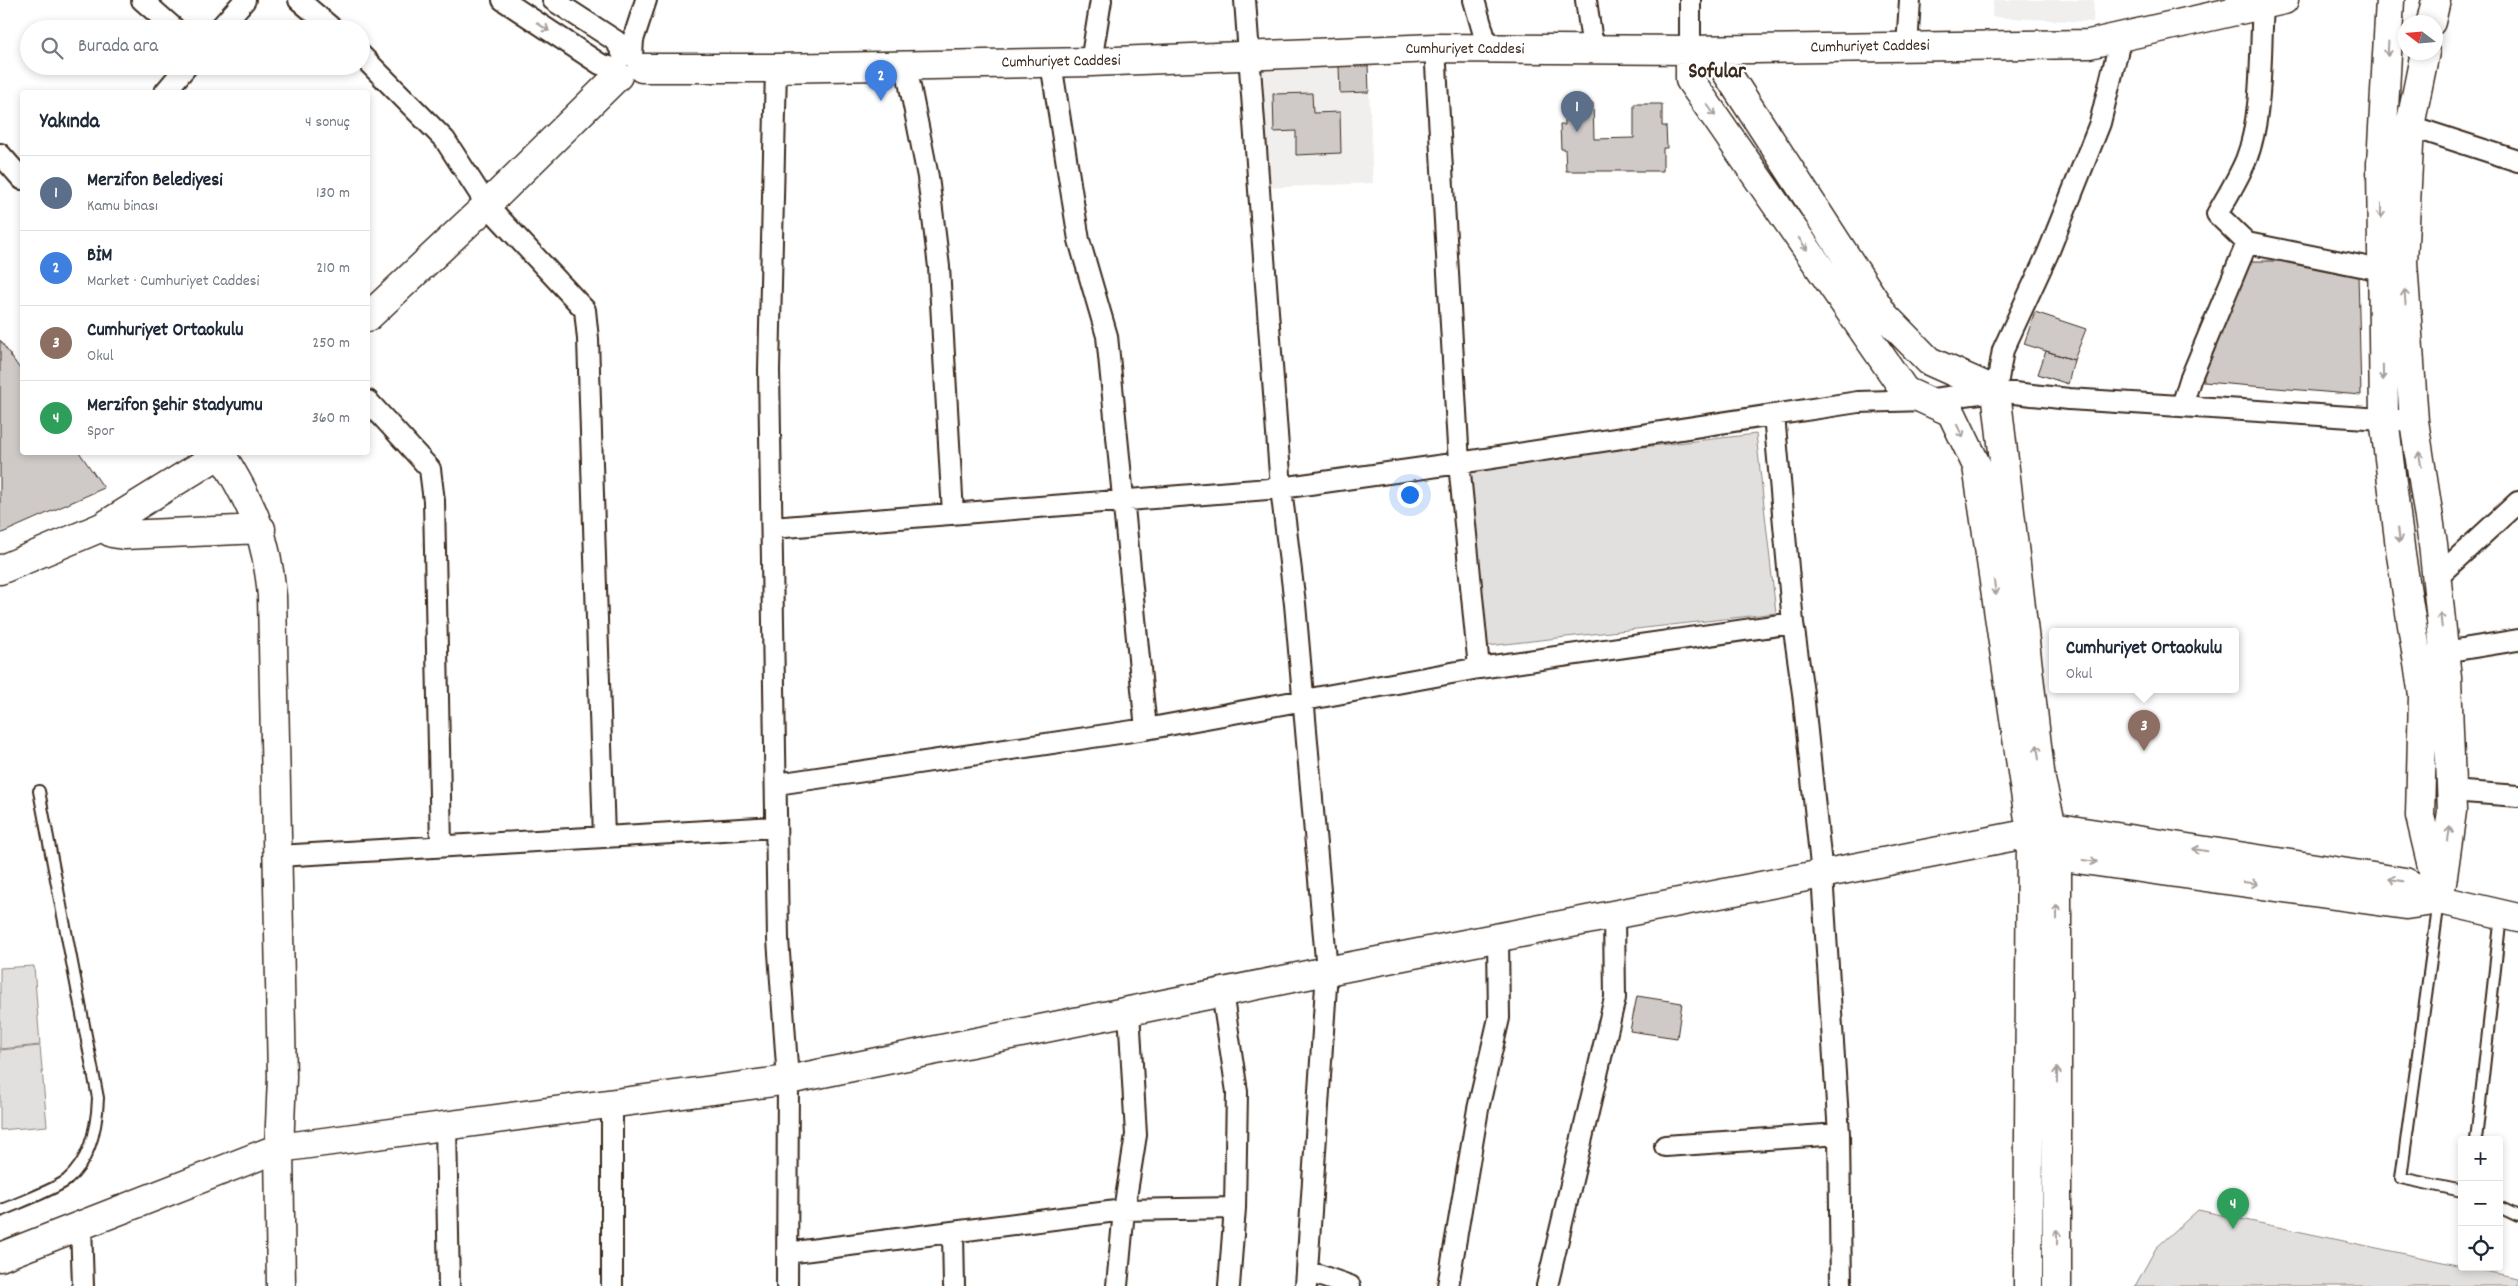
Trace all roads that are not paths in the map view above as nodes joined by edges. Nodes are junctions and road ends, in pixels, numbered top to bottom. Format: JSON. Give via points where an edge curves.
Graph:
{"nodes":[{"id":1,"x":142,"y":0,"type":"edge"},
{"id":2,"x":245,"y":0,"type":"edge"},
{"id":3,"x":300,"y":0,"type":"edge"},
{"id":4,"x":503,"y":0,"type":"edge"},
{"id":5,"x":553,"y":0,"type":"edge"},
{"id":6,"x":646,"y":0,"type":"edge"},
{"id":7,"x":1101,"y":0,"type":"edge"},
{"id":8,"x":1245,"y":0,"type":"edge"},
{"id":9,"x":1474,"y":0,"type":"edge"},
{"id":10,"x":1586,"y":0,"type":"edge"},
{"id":11,"x":1690,"y":0,"type":"edge"},
{"id":12,"x":1910,"y":0,"type":"edge"},
{"id":13,"x":2390,"y":0,"type":"edge"},
{"id":14,"x":2436,"y":0,"type":"edge"},
{"id":15,"x":2274,"y":2,"type":"edge"},
{"id":16,"x":2433,"y":15,"type":"edge"},
{"id":17,"x":165,"y":20,"type":"edge"},
{"id":18,"x":228,"y":20,"type":"edge"},
{"id":19,"x":323,"y":20,"type":"edge"},
{"id":20,"x":2121,"y":37,"type":"junction"},
{"id":21,"x":1907,"y":47,"type":"junction"},
{"id":22,"x":1435,"y":48,"type":"junction"},
{"id":23,"x":1488,"y":49,"type":"junction"},
{"id":24,"x":1593,"y":49,"type":"junction"},
{"id":25,"x":1700,"y":50,"type":"junction"},
{"id":26,"x":1249,"y":56,"type":"junction"},
{"id":27,"x":2423,"y":60,"type":"edge"},
{"id":28,"x":1091,"y":62,"type":"junction"},
{"id":29,"x":370,"y":63,"type":"edge"},
{"id":30,"x":1051,"y":63,"type":"junction"},
{"id":31,"x":627,"y":65,"type":"junction"},
{"id":32,"x":906,"y":66,"type":"junction"},
{"id":33,"x":776,"y":68,"type":"junction"},
{"id":34,"x":179,"y":75,"type":"edge"},
{"id":35,"x":167,"y":90,"type":"edge"},
{"id":36,"x":2410,"y":126,"type":"junction"},
{"id":37,"x":0,"y":154,"type":"edge"},
{"id":38,"x":2518,"y":161,"type":"edge"},
{"id":39,"x":20,"y":176,"type":"edge"},
{"id":40,"x":487,"y":205,"type":"junction"},
{"id":41,"x":2246,"y":243,"type":"junction"},
{"id":42,"x":2381,"y":270,"type":"junction"},
{"id":43,"x":370,"y":315,"type":"edge"},
{"id":44,"x":1996,"y":391,"type":"junction"},
{"id":45,"x":1925,"y":400,"type":"junction"},
{"id":46,"x":370,"y":403,"type":"edge"},
{"id":47,"x":2182,"y":406,"type":"junction"},
{"id":48,"x":1774,"y":415,"type":"junction"},
{"id":49,"x":2384,"y":418,"type":"junction"},
{"id":50,"x":2414,"y":421,"type":"junction"},
{"id":51,"x":219,"y":455,"type":"edge"},
{"id":52,"x":223,"y":455,"type":"edge"},
{"id":53,"x":1458,"y":463,"type":"junction"},
{"id":54,"x":1281,"y":488,"type":"junction"},
{"id":55,"x":1123,"y":500,"type":"junction"},
{"id":56,"x":2518,"y":502,"type":"edge"},
{"id":57,"x":953,"y":514,"type":"junction"},
{"id":58,"x":102,"y":527,"type":"junction"},
{"id":59,"x":772,"y":528,"type":"junction"},
{"id":60,"x":261,"y":529,"type":"junction"},
{"id":61,"x":0,"y":570,"type":"edge"},
{"id":62,"x":2436,"y":576,"type":"junction"},
{"id":63,"x":1793,"y":623,"type":"junction"},
{"id":64,"x":2518,"y":640,"type":"edge"},
{"id":65,"x":2444,"y":652,"type":"junction"},
{"id":66,"x":1479,"y":668,"type":"junction"},
{"id":67,"x":1304,"y":699,"type":"junction"},
{"id":68,"x":1146,"y":729,"type":"junction"},
{"id":69,"x":777,"y":784,"type":"junction"},
{"id":70,"x":40,"y":791,"type":"dead end"},
{"id":71,"x":2451,"y":791,"type":"junction"},
{"id":72,"x":2518,"y":796,"type":"edge"},
{"id":73,"x":776,"y":827,"type":"junction"},
{"id":74,"x":2047,"y":836,"type":"junction"},
{"id":75,"x":604,"y":837,"type":"junction"},
{"id":76,"x":441,"y":846,"type":"junction"},
{"id":77,"x":278,"y":856,"type":"junction"},
{"id":78,"x":1822,"y":874,"type":"junction"},
{"id":79,"x":2440,"y":900,"type":"junction"},
{"id":80,"x":1614,"y":915,"type":"junction"},
{"id":81,"x":2509,"y":916,"type":"edge"},
{"id":82,"x":1498,"y":938,"type":"junction"},
{"id":83,"x":1327,"y":971,"type":"junction"},
{"id":84,"x":1222,"y":992,"type":"junction"},
{"id":85,"x":1129,"y":1011,"type":"junction"},
{"id":86,"x":788,"y":1080,"type":"junction"},
{"id":87,"x":612,"y":1104,"type":"junction"},
{"id":88,"x":446,"y":1126,"type":"junction"},
{"id":89,"x":1839,"y":1134,"type":"junction"},
{"id":90,"x":2477,"y":1136,"type":"edge"},
{"id":91,"x":1665,"y":1146,"type":"dead end"},
{"id":92,"x":279,"y":1148,"type":"junction"},
{"id":93,"x":2458,"y":1190,"type":"edge"},
{"id":94,"x":1235,"y":1208,"type":"junction"},
{"id":95,"x":2503,"y":1209,"type":"edge"},
{"id":96,"x":1124,"y":1210,"type":"junction"},
{"id":97,"x":0,"y":1211,"type":"edge"},
{"id":98,"x":2518,"y":1216,"type":"edge"},
{"id":99,"x":81,"y":1226,"type":"junction"},
{"id":100,"x":954,"y":1232,"type":"junction"},
{"id":101,"x":787,"y":1253,"type":"junction"},
{"id":102,"x":0,"y":1257,"type":"edge"},
{"id":103,"x":1306,"y":1279,"type":"edge"},
{"id":104,"x":83,"y":1286,"type":"edge"},
{"id":105,"x":281,"y":1286,"type":"edge"},
{"id":106,"x":449,"y":1286,"type":"edge"},
{"id":107,"x":612,"y":1286,"type":"edge"},
{"id":108,"x":786,"y":1286,"type":"edge"},
{"id":109,"x":954,"y":1286,"type":"edge"},
{"id":110,"x":1117,"y":1286,"type":"edge"},
{"id":111,"x":1229,"y":1286,"type":"edge"},
{"id":112,"x":1350,"y":1286,"type":"edge"},
{"id":113,"x":1448,"y":1286,"type":"edge"},
{"id":114,"x":1547,"y":1286,"type":"edge"},
{"id":115,"x":1841,"y":1286,"type":"edge"},
{"id":116,"x":2028,"y":1286,"type":"edge"},
{"id":117,"x":2057,"y":1286,"type":"edge"}],
"edges":[{"from":1,"to":17,"type":"street"},
{"from":2,"to":18,"type":"street"},
{"from":3,"to":19,"type":"street"},
{"from":4,"to":31,"type":"street","one_way":true,"via":[[600,64]]},
{"from":5,"to":31,"type":"street","via":[[616,41]]},
{"from":6,"to":31,"type":"street"},
{"from":7,"to":28,"type":"street"},
{"from":8,"to":26,"type":"street"},
{"from":9,"to":23,"type":"street"},
{"from":10,"to":24,"type":"street"},
{"from":11,"to":25,"type":"street"},
{"from":12,"to":21,"type":"street"},
{"from":13,"to":42,"type":"street","one_way":true,"via":[[2381,164]]},
{"from":14,"to":16,"type":"street"},
{"from":15,"to":20,"type":"street","name":"Cumhuriyet Caddesi"},
{"from":15,"to":41,"type":"street","via":[[2254,130],[2246,160],[2217,214]]},
{"from":20,"to":21,"type":"street","name":"Cumhuriyet Caddesi","via":[[2089,44]]},
{"from":20,"to":44,"type":"street","via":[[2100,123],[2048,253],[2003,350]]},
{"from":21,"to":25,"type":"street","name":"Cumhuriyet Caddesi"},
{"from":22,"to":23,"type":"street","name":"Cumhuriyet Caddesi"},
{"from":22,"to":26,"type":"street","name":"Cumhuriyet Caddesi"},
{"from":22,"to":53,"type":"street"},
{"from":23,"to":24,"type":"street","name":"Cumhuriyet Caddesi"},
{"from":24,"to":25,"type":"street","name":"Cumhuriyet Caddesi"},
{"from":25,"to":44,"type":"street","via":[[1884,315],[1929,361]]},
{"from":25,"to":45,"type":"street","one_way":true,"via":[[1690,80],[1905,391]]},
{"from":26,"to":28,"type":"street","name":"Cumhuriyet Caddesi"},
{"from":26,"to":54,"type":"street"},
{"from":27,"to":36,"type":"street"},
{"from":28,"to":30,"type":"street","name":"Cumhuriyet Caddesi"},
{"from":29,"to":40,"type":"street","via":[[445,140]]},
{"from":30,"to":32,"type":"street","name":"Cumhuriyet Caddesi"},
{"from":30,"to":55,"type":"street","via":[[1079,240],[1108,336]]},
{"from":31,"to":33,"type":"street","name":"Cumhuriyet Caddesi"},
{"from":31,"to":40,"type":"street"},
{"from":32,"to":33,"type":"street","name":"Cumhuriyet Caddesi"},
{"from":32,"to":57,"type":"street","via":[[928,177],[938,259]]},
{"from":33,"to":59,"type":"street","via":[[769,370]]},
{"from":34,"to":35,"type":"street"},
{"from":36,"to":38,"type":"street"},
{"from":50,"to":36,"type":"street","one_way":true,"via":[[2403,262]]},
{"from":37,"to":39,"type":"street"},
{"from":40,"to":43,"type":"street"},
{"from":40,"to":75,"type":"street","via":[[585,310]]},
{"from":41,"to":42,"type":"street"},
{"from":41,"to":47,"type":"street"},
{"from":42,"to":49,"type":"street","one_way":true},
{"from":44,"to":45,"type":"street"},
{"from":44,"to":47,"type":"street"},
{"from":74,"to":44,"type":"street","one_way":true},
{"from":45,"to":48,"type":"street","via":[[1858,402]]},
{"from":45,"to":74,"type":"street","one_way":true,"via":[[1950,412],[1977,466]]},
{"from":46,"to":76,"type":"street","via":[[430,469],[434,502]]},
{"from":47,"to":49,"type":"street"},
{"from":48,"to":53,"type":"street"},
{"from":48,"to":63,"type":"street"},
{"from":49,"to":50,"type":"street"},
{"from":49,"to":79,"type":"street","one_way":true,"via":[[2423,696],[2420,816]]},
{"from":62,"to":50,"type":"street","one_way":true},
{"from":51,"to":58,"type":"street"},
{"from":52,"to":60,"type":"street","via":[[244,490]]},
{"from":53,"to":54,"type":"street"},
{"from":53,"to":66,"type":"street"},
{"from":54,"to":55,"type":"street"},
{"from":54,"to":67,"type":"street"},
{"from":55,"to":57,"type":"street"},
{"from":55,"to":68,"type":"street"},
{"from":56,"to":62,"type":"street"},
{"from":57,"to":59,"type":"street"},
{"from":58,"to":60,"type":"street","via":[[124,535]]},
{"from":58,"to":61,"type":"street"},
{"from":59,"to":69,"type":"street"},
{"from":60,"to":77,"type":"street","via":[[269,560],[272,596]]},
{"from":65,"to":62,"type":"street","one_way":true},
{"from":63,"to":66,"type":"street"},
{"from":63,"to":78,"type":"street"},
{"from":64,"to":65,"type":"street"},
{"from":65,"to":71,"type":"street"},
{"from":66,"to":67,"type":"street"},
{"from":67,"to":68,"type":"street"},
{"from":67,"to":83,"type":"street"},
{"from":68,"to":69,"type":"street"},
{"from":69,"to":73,"type":"street"},
{"from":70,"to":97,"type":"lane","via":[[98,1098],[97,1114],[90,1144],[76,1170],[66,1180]]},
{"from":71,"to":72,"type":"street"},
{"from":79,"to":71,"type":"street","one_way":true,"via":[[2452,811]]},
{"from":73,"to":75,"type":"street"},
{"from":73,"to":86,"type":"street","via":[[778,939]]},
{"from":74,"to":78,"type":"street"},
{"from":74,"to":79,"type":"street","via":[[2076,859],[2406,905]]},
{"from":74,"to":116,"type":"street"},
{"from":117,"to":74,"type":"street","one_way":true},
{"from":75,"to":76,"type":"street"},
{"from":76,"to":77,"type":"street"},
{"from":77,"to":92,"type":"street","via":[[282,1077]]},
{"from":78,"to":80,"type":"street"},
{"from":78,"to":89,"type":"street"},
{"from":79,"to":81,"type":"street"},
{"from":79,"to":93,"type":"lane","via":[[2401,1178]]},
{"from":80,"to":82,"type":"street"},
{"from":80,"to":114,"type":"street","via":[[1615,998]]},
{"from":81,"to":90,"type":"lane"},
{"from":82,"to":83,"type":"street"},
{"from":82,"to":113,"type":"street","via":[[1498,1018],[1478,1108]]},
{"from":83,"to":84,"type":"street"},
{"from":83,"to":103,"type":"street"},
{"from":84,"to":85,"type":"street"},
{"from":84,"to":94,"type":"street","via":[[1237,1092]]},
{"from":85,"to":86,"type":"street"},
{"from":85,"to":96,"type":"street","via":[[1136,1135]]},
{"from":86,"to":87,"type":"street"},
{"from":86,"to":101,"type":"street"},
{"from":87,"to":88,"type":"street"},
{"from":87,"to":107,"type":"street"},
{"from":88,"to":92,"type":"street"},
{"from":88,"to":106,"type":"street"},
{"from":89,"to":91,"type":"street"},
{"from":89,"to":115,"type":"street"},
{"from":92,"to":99,"type":"street"},
{"from":92,"to":105,"type":"street"},
{"from":94,"to":96,"type":"street"},
{"from":94,"to":111,"type":"street"},
{"from":95,"to":98,"type":"lane"},
{"from":96,"to":100,"type":"street"},
{"from":96,"to":110,"type":"street"},
{"from":99,"to":102,"type":"street"},
{"from":99,"to":104,"type":"street"},
{"from":100,"to":101,"type":"street"},
{"from":100,"to":109,"type":"street"},
{"from":101,"to":108,"type":"street"},
{"from":103,"to":112,"type":"street"}]}
